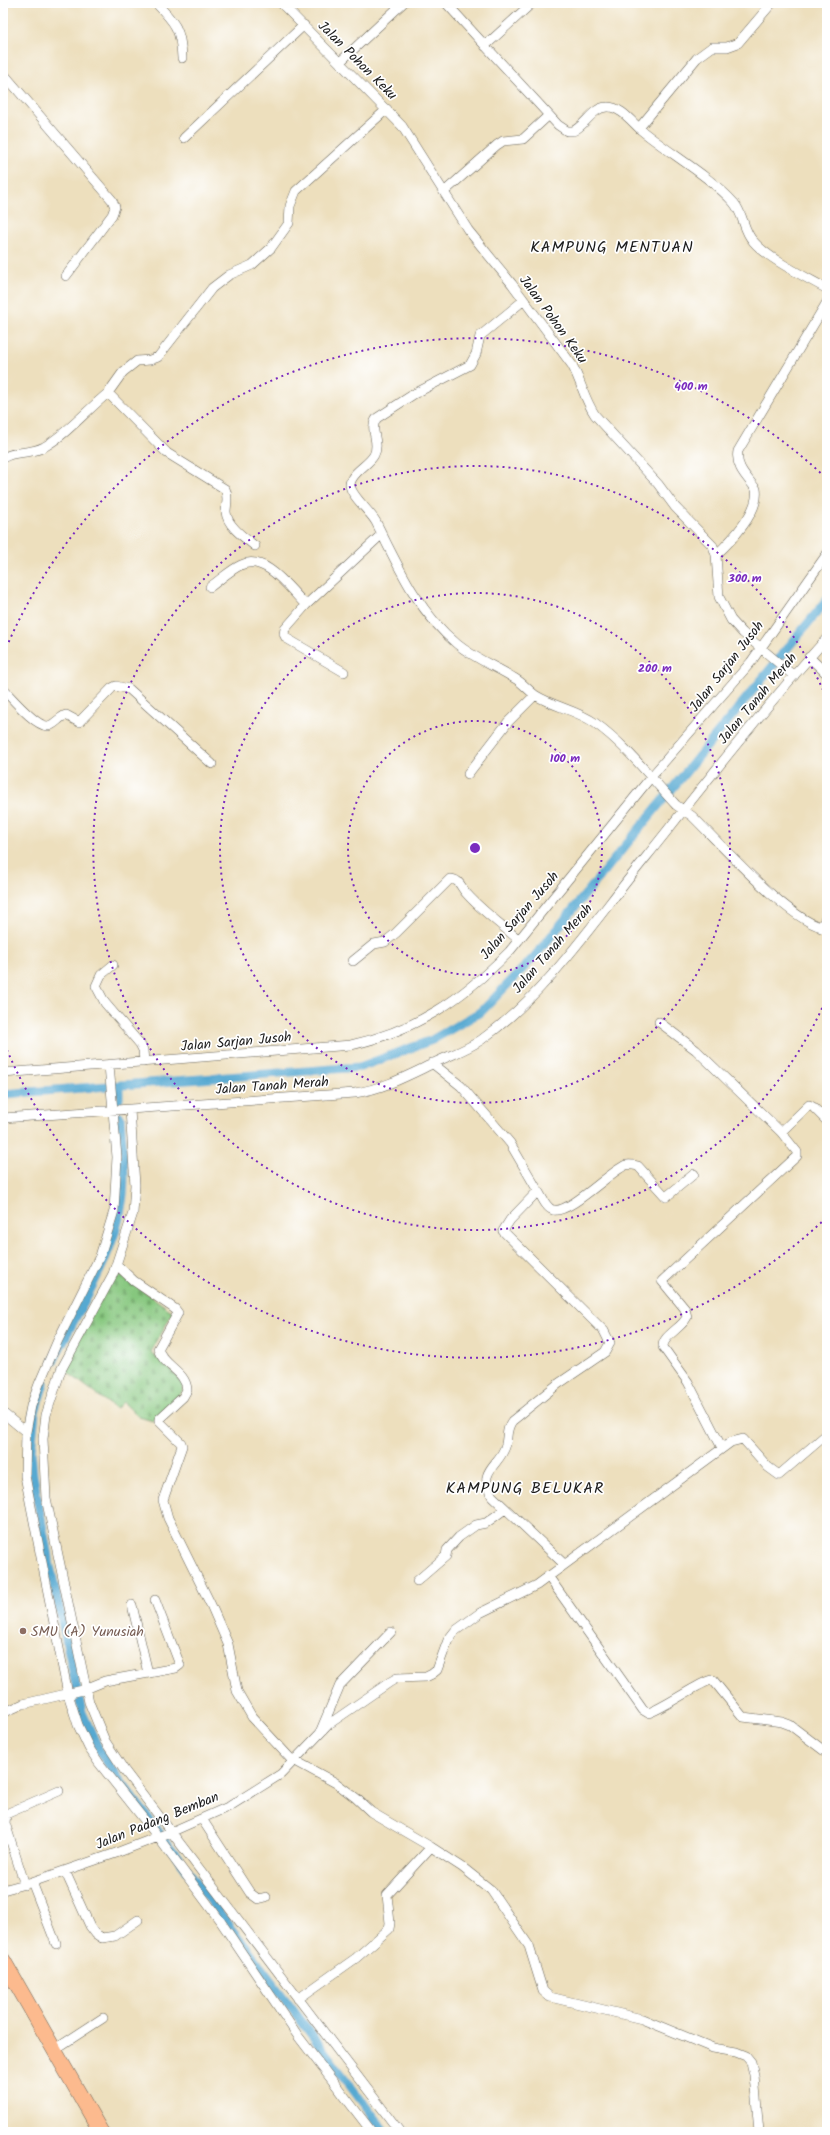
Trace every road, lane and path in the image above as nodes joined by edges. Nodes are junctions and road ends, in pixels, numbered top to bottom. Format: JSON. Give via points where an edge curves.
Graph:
{"nodes":[{"id":1,"x":156,"y":3,"type":"edge"},
{"id":2,"x":281,"y":3,"type":"edge"},
{"id":3,"x":403,"y":3,"type":"edge"},
{"id":4,"x":446,"y":3,"type":"edge"},
{"id":5,"x":532,"y":3,"type":"edge"},
{"id":6,"x":772,"y":3,"type":"edge"},
{"id":7,"x":304,"y":25,"type":"junction"},
{"id":8,"x":485,"y":46,"type":"junction"},
{"id":9,"x":182,"y":58,"type":"dead end"},
{"id":10,"x":340,"y":61,"type":"junction"},
{"id":11,"x":3,"y":72,"type":"edge"},
{"id":12,"x":387,"y":109,"type":"junction"},
{"id":13,"x":548,"y":116,"type":"junction"},
{"id":14,"x":639,"y":128,"type":"junction"},
{"id":15,"x":184,"y":138,"type":"dead end"},
{"id":16,"x":444,"y":192,"type":"junction"},
{"id":17,"x":66,"y":276,"type":"dead end"},
{"id":18,"x":827,"y":289,"type":"edge"},
{"id":19,"x":524,"y":300,"type":"junction"},
{"id":20,"x":827,"y":302,"type":"edge"},
{"id":21,"x":108,"y":393,"type":"junction"},
{"id":22,"x":3,"y":458,"type":"edge"},
{"id":23,"x":382,"y":534,"type":"junction"},
{"id":24,"x":255,"y":546,"type":"dead end"},
{"id":25,"x":827,"y":554,"type":"edge"},
{"id":26,"x":716,"y":555,"type":"junction"},
{"id":27,"x":210,"y":587,"type":"dead end"},
{"id":28,"x":306,"y":605,"type":"junction"},
{"id":29,"x":827,"y":638,"type":"edge"},
{"id":30,"x":761,"y":648,"type":"junction"},
{"id":31,"x":809,"y":658,"type":"junction"},
{"id":32,"x":344,"y":672,"type":"dead end"},
{"id":33,"x":827,"y":674,"type":"edge"},
{"id":34,"x":794,"y":676,"type":"junction"},
{"id":35,"x":3,"y":688,"type":"edge"},
{"id":36,"x":535,"y":695,"type":"junction"},
{"id":37,"x":212,"y":764,"type":"dead end"},
{"id":38,"x":468,"y":774,"type":"dead end"},
{"id":39,"x":652,"y":777,"type":"junction"},
{"id":40,"x":680,"y":808,"type":"junction"},
{"id":41,"x":827,"y":915,"type":"edge"},
{"id":42,"x":824,"y":928,"type":"edge"},
{"id":43,"x":519,"y":940,"type":"junction"},
{"id":44,"x":353,"y":960,"type":"dead end"},
{"id":45,"x":113,"y":965,"type":"dead end"},
{"id":46,"x":659,"y":1022,"type":"dead end"},
{"id":47,"x":144,"y":1062,"type":"junction"},
{"id":48,"x":432,"y":1063,"type":"junction"},
{"id":49,"x":109,"y":1065,"type":"junction"},
{"id":50,"x":3,"y":1073,"type":"edge"},
{"id":51,"x":130,"y":1110,"type":"junction"},
{"id":52,"x":113,"y":1111,"type":"junction"},
{"id":53,"x":3,"y":1118,"type":"edge"},
{"id":54,"x":827,"y":1121,"type":"edge"},
{"id":55,"x":781,"y":1132,"type":"junction"},
{"id":56,"x":694,"y":1174,"type":"dead end"},
{"id":57,"x":538,"y":1191,"type":"junction"},
{"id":58,"x":117,"y":1266,"type":"junction"},
{"id":59,"x":83,"y":1310,"type":"junction"},
{"id":60,"x":3,"y":1413,"type":"edge"},
{"id":61,"x":26,"y":1432,"type":"junction"},
{"id":62,"x":827,"y":1434,"type":"edge"},
{"id":63,"x":722,"y":1448,"type":"junction"},
{"id":64,"x":504,"y":1509,"type":"junction"},
{"id":65,"x":564,"y":1564,"type":"junction"},
{"id":66,"x":548,"y":1576,"type":"junction"},
{"id":67,"x":418,"y":1581,"type":"dead end"},
{"id":68,"x":155,"y":1600,"type":"dead end"},
{"id":69,"x":132,"y":1605,"type":"dead end"},
{"id":70,"x":391,"y":1632,"type":"dead end"},
{"id":71,"x":148,"y":1673,"type":"junction"},
{"id":72,"x":84,"y":1689,"type":"junction"},
{"id":73,"x":70,"y":1693,"type":"junction"},
{"id":74,"x":3,"y":1713,"type":"edge"},
{"id":75,"x":319,"y":1733,"type":"junction"},
{"id":76,"x":827,"y":1753,"type":"edge"},
{"id":77,"x":296,"y":1760,"type":"junction"},
{"id":78,"x":59,"y":1791,"type":"dead end"},
{"id":79,"x":202,"y":1819,"type":"junction"},
{"id":80,"x":165,"y":1834,"type":"junction"},
{"id":81,"x":431,"y":1848,"type":"junction"},
{"id":82,"x":65,"y":1871,"type":"junction"},
{"id":83,"x":28,"y":1884,"type":"junction"},
{"id":84,"x":3,"y":1890,"type":"edge"},
{"id":85,"x":266,"y":1897,"type":"dead end"},
{"id":86,"x":138,"y":1920,"type":"dead end"},
{"id":87,"x":56,"y":1944,"type":"dead end"},
{"id":88,"x":3,"y":1960,"type":"edge"},
{"id":89,"x":298,"y":1999,"type":"junction"},
{"id":90,"x":103,"y":2018,"type":"dead end"},
{"id":91,"x":54,"y":2050,"type":"junction"},
{"id":92,"x":101,"y":2132,"type":"edge"},
{"id":93,"x":372,"y":2132,"type":"edge"},
{"id":94,"x":400,"y":2132,"type":"edge"},
{"id":95,"x":759,"y":2132,"type":"edge"}],
"edges":[{"from":1,"to":9,"type":"street","via":[[178,29]]},
{"from":2,"to":7,"type":"street","name":"Jalan Pohon Keku"},
{"from":3,"to":10,"type":"street"},
{"from":4,"to":8,"type":"street"},
{"from":5,"to":8,"type":"street"},
{"from":6,"to":14,"type":"street","via":[[738,42],[727,47],[712,47],[697,58]]},
{"from":7,"to":10,"type":"street","name":"Jalan Pohon Keku"},
{"from":7,"to":15,"type":"street"},
{"from":8,"to":13,"type":"street"},
{"from":10,"to":12,"type":"street","name":"Jalan Pohon Keku"},
{"from":11,"to":17,"type":"street","via":[[112,200],[115,207],[112,215]]},
{"from":12,"to":16,"type":"street","name":"Jalan Pohon Keku","via":[[417,146]]},
{"from":12,"to":21,"type":"street","via":[[296,191],[290,206],[289,223],[272,248],[252,264],[229,275],[212,288],[158,357],[137,361],[123,372]]},
{"from":13,"to":14,"type":"street","via":[[562,128],[573,131],[605,106],[619,110]]},
{"from":13,"to":16,"type":"street","via":[[523,139],[503,141],[497,145]]},
{"from":14,"to":18,"type":"street","via":[[726,194],[743,217],[747,233],[764,251]]},
{"from":16,"to":19,"type":"street","name":"Jalan Pohon Keku","via":[[468,230]]},
{"from":19,"to":23,"type":"street","via":[[480,336],[476,354],[470,365],[414,394],[380,415],[373,423],[377,446],[374,455],[351,479],[350,485]]},
{"from":19,"to":26,"type":"street","name":"Jalan Pohon Keku","via":[[572,365],[588,405],[595,415],[658,484],[675,507],[707,539]]},
{"from":20,"to":26,"type":"street","via":[[738,451],[737,460],[742,471],[756,489],[756,501],[752,512]]},
{"from":21,"to":22,"type":"street","via":[[44,447],[32,452],[8,454]]},
{"from":21,"to":24,"type":"street","via":[[167,453],[225,489],[226,514],[230,523]]},
{"from":23,"to":28,"type":"street"},
{"from":23,"to":36,"type":"street","via":[[417,599],[441,628],[464,650],[515,678]]},
{"from":25,"to":30,"type":"street","name":"Jalan Sarjan Jusoh"},
{"from":26,"to":30,"type":"street","name":"Jalan Pohon Keku","via":[[719,597],[724,611],[743,633]]},
{"from":27,"to":28,"type":"street","via":[[241,565],[252,561],[263,565]]},
{"from":28,"to":32,"type":"street","via":[[285,629],[286,638]]},
{"from":29,"to":31,"type":"street","name":"Jalan Tanah Merah"},
{"from":30,"to":34,"type":"street","name":"Jalan Pohon Keku"},
{"from":30,"to":39,"type":"street","name":"Jalan Sarjan Jusoh"},
{"from":31,"to":33,"type":"street"},
{"from":31,"to":34,"type":"street","name":"Jalan Tanah Merah"},
{"from":34,"to":40,"type":"street","name":"Jalan Tanah Merah"},
{"from":35,"to":37,"type":"street","via":[[43,726],[49,726],[66,715],[79,722],[112,688],[116,686],[129,689]]},
{"from":36,"to":38,"type":"street","via":[[508,722],[489,750]]},
{"from":36,"to":39,"type":"street","via":[[574,711],[596,724]]},
{"from":39,"to":40,"type":"street"},
{"from":39,"to":43,"type":"street","name":"Jalan Sarjan Jusoh"},
{"from":40,"to":42,"type":"street","via":[[692,816],[789,911],[813,926]]},
{"from":40,"to":48,"type":"street","name":"Jalan Tanah Merah","via":[[543,985],[481,1039],[460,1052]]},
{"from":41,"to":42,"type":"street"},
{"from":43,"to":44,"type":"street","via":[[468,895],[459,882],[450,879],[396,933],[385,942],[374,944]]},
{"from":43,"to":47,"type":"street","name":"Jalan Sarjan Jusoh","via":[[496,965],[444,1007],[421,1021],[376,1039],[351,1045]]},
{"from":45,"to":47,"type":"street","via":[[101,974],[96,986],[105,1003],[140,1044]]},
{"from":46,"to":55,"type":"street","via":[[696,1050]]},
{"from":47,"to":49,"type":"street","name":"Jalan Sarjan Jusoh"},
{"from":48,"to":51,"type":"street","name":"Jalan Tanah Merah","via":[[375,1090]]},
{"from":48,"to":57,"type":"street","via":[[461,1086],[510,1143]]},
{"from":49,"to":50,"type":"street","name":"Jalan Sarjan Jusoh"},
{"from":49,"to":52,"type":"street"},
{"from":51,"to":52,"type":"street","name":"Jalan Tanah Merah"},
{"from":51,"to":58,"type":"street","via":[[134,1156],[133,1206]]},
{"from":52,"to":53,"type":"street","name":"Jalan Tanah Merah"},
{"from":52,"to":59,"type":"street","via":[[117,1157],[114,1211]]},
{"from":54,"to":55,"type":"street","via":[[809,1106]]},
{"from":55,"to":63,"type":"street","via":[[796,1150],[797,1156],[662,1282],[685,1309],[687,1317],[682,1326],[664,1340],[663,1347],[688,1382]]},
{"from":56,"to":57,"type":"street","via":[[666,1197],[638,1166],[626,1165],[592,1190],[561,1209],[554,1210],[548,1206]]},
{"from":57,"to":64,"type":"street","via":[[503,1231],[604,1331],[610,1343],[605,1352],[544,1395],[508,1427],[506,1445],[500,1457],[491,1466],[486,1482],[492,1496]]},
{"from":58,"to":59,"type":"street"},
{"from":58,"to":77,"type":"street","via":[[178,1313],[158,1349],[162,1358],[180,1374],[187,1385],[183,1397],[159,1419],[182,1446],[163,1500],[168,1518],[212,1605],[228,1644],[237,1691],[264,1732]]},
{"from":59,"to":61,"type":"street","via":[[58,1340],[31,1406]]},
{"from":59,"to":72,"type":"street","via":[[46,1415],[43,1439],[46,1498]]},
{"from":60,"to":61,"type":"street"},
{"from":61,"to":73,"type":"street","via":[[25,1476]]},
{"from":62,"to":63,"type":"street","via":[[779,1475],[768,1467],[743,1439]]},
{"from":63,"to":65,"type":"street"},
{"from":64,"to":65,"type":"street"},
{"from":64,"to":67,"type":"street","via":[[486,1523],[459,1537],[447,1550],[446,1556]]},
{"from":65,"to":66,"type":"street"},
{"from":66,"to":75,"type":"street","via":[[537,1585],[480,1613],[455,1631],[432,1674],[426,1677],[397,1678]]},
{"from":66,"to":76,"type":"street","via":[[643,1710],[648,1713],[679,1698],[705,1681],[713,1680],[743,1717],[786,1724]]},
{"from":68,"to":71,"type":"street","via":[[180,1664],[170,1670]]},
{"from":69,"to":71,"type":"street"},
{"from":70,"to":75,"type":"street","via":[[340,1685]]},
{"from":71,"to":72,"type":"street","via":[[105,1681]]},
{"from":72,"to":73,"type":"street"},
{"from":72,"to":80,"type":"street","via":[[94,1720],[105,1741]]},
{"from":73,"to":74,"type":"street","via":[[37,1700]]},
{"from":73,"to":80,"type":"street","via":[[89,1748],[113,1782]]},
{"from":75,"to":77,"type":"street","name":"Jalan Padang Bemban"},
{"from":77,"to":79,"type":"street","name":"Jalan Padang Bemban","via":[[281,1774]]},
{"from":77,"to":81,"type":"street","via":[[336,1783],[370,1812]]},
{"from":78,"to":83,"type":"street","via":[[6,1814],[5,1823]]},
{"from":79,"to":80,"type":"street","name":"Jalan Padang Bemban"},
{"from":79,"to":85,"type":"street","via":[[250,1893],[258,1899]]},
{"from":80,"to":82,"type":"street","name":"Jalan Padang Bemban"},
{"from":80,"to":89,"type":"street"},
{"from":80,"to":93,"type":"street","via":[[298,2036]]},
{"from":81,"to":89,"type":"street","via":[[387,1895],[390,1923],[388,1929],[356,1958]]},
{"from":81,"to":95,"type":"street","via":[[462,1867],[491,1890],[529,1946],[543,1991],[550,1997],[642,2019],[713,2048],[746,2056],[754,2075]]},
{"from":82,"to":83,"type":"street","name":"Jalan Padang Bemban"},
{"from":82,"to":86,"type":"street","via":[[90,1926],[102,1938],[115,1936]]},
{"from":83,"to":84,"type":"street","name":"Jalan Padang Bemban"},
{"from":83,"to":87,"type":"street"},
{"from":88,"to":91,"type":"main road"},
{"from":89,"to":94,"type":"street"},
{"from":90,"to":91,"type":"street"},
{"from":91,"to":92,"type":"main road"}]}
